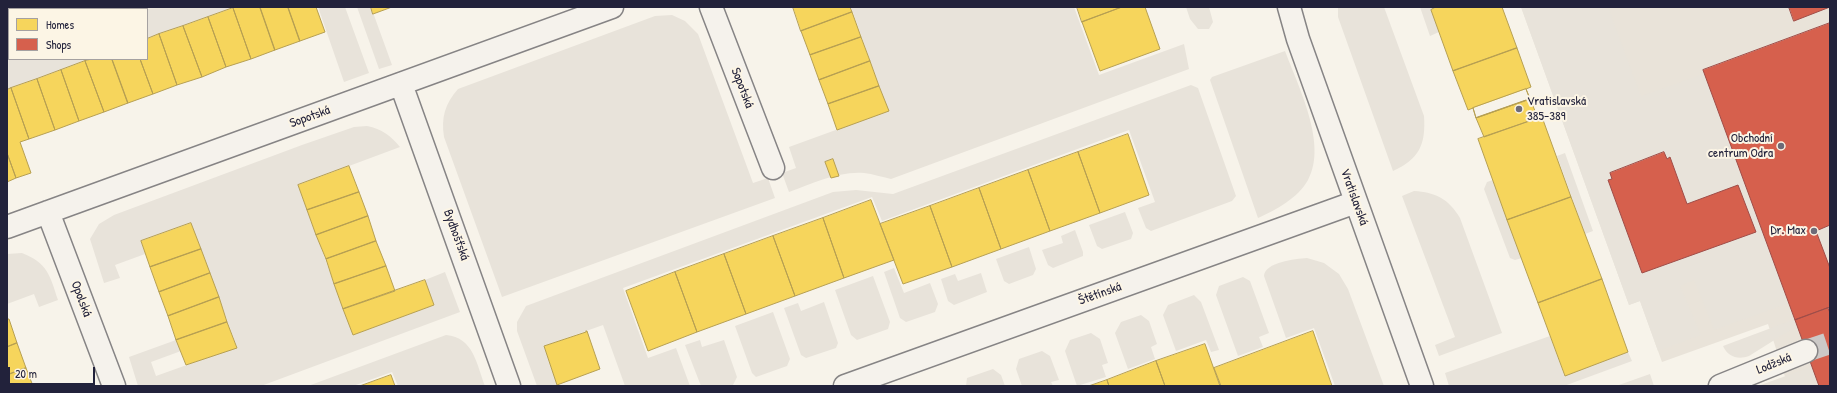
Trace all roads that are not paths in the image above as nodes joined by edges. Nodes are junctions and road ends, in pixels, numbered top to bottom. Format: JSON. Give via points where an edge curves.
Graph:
{"nodes":[{"id":1,"x":612,"y":7,"type":"edge"},
{"id":2,"x":711,"y":7,"type":"edge"},
{"id":3,"x":1289,"y":7,"type":"edge"},
{"id":4,"x":401,"y":84,"type":"junction"},
{"id":5,"x":773,"y":168,"type":"dead end"},
{"id":6,"x":1356,"y":202,"type":"junction"},
{"id":7,"x":48,"y":212,"type":"junction"},
{"id":8,"x":7,"y":227,"type":"edge"},
{"id":9,"x":1806,"y":351,"type":"tunnel mouth"},
{"id":10,"x":114,"y":386,"type":"edge"},
{"id":11,"x":509,"y":386,"type":"edge"},
{"id":12,"x":845,"y":386,"type":"edge"},
{"id":13,"x":1422,"y":386,"type":"edge"},
{"id":14,"x":1720,"y":386,"type":"edge"}],
"edges":[{"from":1,"to":4,"type":"street","name":"Sopotská"},
{"from":2,"to":5,"type":"street","name":"Sopotská"},
{"from":3,"to":6,"type":"street","name":"Vratislavská"},
{"from":4,"to":7,"type":"street","name":"Sopotská"},
{"from":4,"to":11,"type":"street","name":"Bydhošťská"},
{"from":6,"to":12,"type":"street","name":"Štětínská"},
{"from":6,"to":13,"type":"street","name":"Vratislavská"},
{"from":7,"to":8,"type":"street","name":"Sopotská"},
{"from":7,"to":10,"type":"street","name":"Opolská"},
{"from":9,"to":14,"type":"street","name":"Lodžská"}]}
